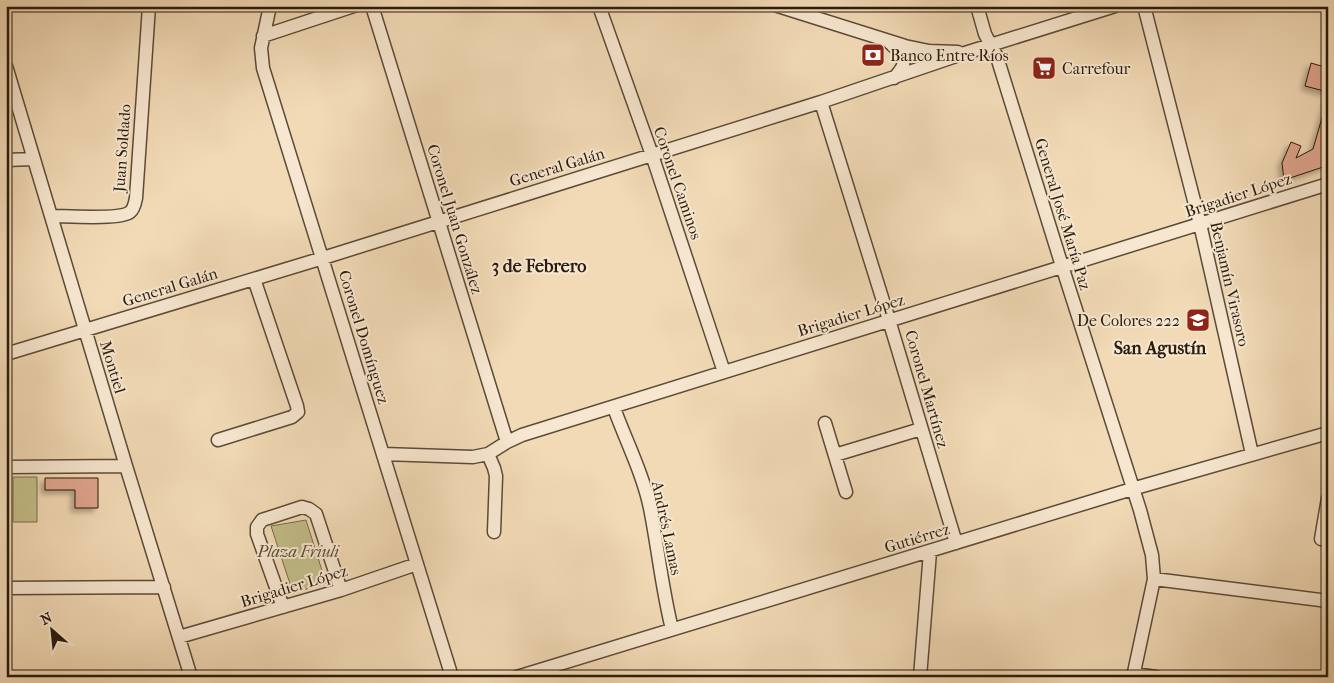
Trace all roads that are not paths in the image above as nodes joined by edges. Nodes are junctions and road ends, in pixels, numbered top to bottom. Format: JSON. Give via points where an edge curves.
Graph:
{"nodes":[{"id":1,"x":149,"y":6,"type":"edge"},
{"id":2,"x":270,"y":6,"type":"edge"},
{"id":3,"x":354,"y":6,"type":"edge"},
{"id":4,"x":372,"y":6,"type":"edge"},
{"id":5,"x":599,"y":6,"type":"edge"},
{"id":6,"x":778,"y":6,"type":"edge"},
{"id":7,"x":977,"y":6,"type":"edge"},
{"id":8,"x":1115,"y":6,"type":"edge"},
{"id":9,"x":1144,"y":6,"type":"edge"},
{"id":10,"x":264,"y":36,"type":"junction"},
{"id":11,"x":888,"y":41,"type":"junction"},
{"id":12,"x":991,"y":45,"type":"junction"},
{"id":13,"x":965,"y":52,"type":"junction"},
{"id":14,"x":6,"y":66,"type":"edge"},
{"id":15,"x":894,"y":78,"type":"junction"},
{"id":16,"x":821,"y":102,"type":"junction"},
{"id":17,"x":652,"y":155,"type":"junction"},
{"id":18,"x":34,"y":158,"type":"junction"},
{"id":19,"x":6,"y":160,"type":"edge"},
{"id":20,"x":1328,"y":184,"type":"edge"},
{"id":21,"x":52,"y":216,"type":"junction"},
{"id":22,"x":439,"y":221,"type":"junction"},
{"id":23,"x":1200,"y":224,"type":"junction"},
{"id":24,"x":323,"y":258,"type":"junction"},
{"id":25,"x":1062,"y":266,"type":"junction"},
{"id":26,"x":254,"y":279,"type":"junction"},
{"id":27,"x":890,"y":320,"type":"junction"},
{"id":28,"x":85,"y":330,"type":"junction"},
{"id":29,"x":7,"y":352,"type":"edge"},
{"id":30,"x":724,"y":372,"type":"junction"},
{"id":31,"x":614,"y":408,"type":"junction"},
{"id":32,"x":825,"y":422,"type":"dead end"},
{"id":33,"x":921,"y":429,"type":"junction"},
{"id":34,"x":1328,"y":433,"type":"edge"},
{"id":35,"x":218,"y":440,"type":"dead end"},
{"id":36,"x":507,"y":442,"type":"junction"},
{"id":37,"x":383,"y":454,"type":"junction"},
{"id":38,"x":488,"y":454,"type":"junction"},
{"id":39,"x":1252,"y":454,"type":"junction"},
{"id":40,"x":834,"y":455,"type":"junction"},
{"id":41,"x":126,"y":466,"type":"junction"},
{"id":42,"x":6,"y":467,"type":"edge"},
{"id":43,"x":1132,"y":489,"type":"junction"},
{"id":44,"x":846,"y":492,"type":"dead end"},
{"id":45,"x":1328,"y":498,"type":"edge"},
{"id":46,"x":494,"y":532,"type":"dead end"},
{"id":47,"x":1321,"y":539,"type":"dead end"},
{"id":48,"x":956,"y":543,"type":"junction"},
{"id":49,"x":930,"y":552,"type":"junction"},
{"id":50,"x":417,"y":564,"type":"junction"},
{"id":51,"x":1154,"y":578,"type":"junction"},
{"id":52,"x":164,"y":587,"type":"junction"},
{"id":53,"x":6,"y":588,"type":"edge"},
{"id":54,"x":341,"y":590,"type":"junction"},
{"id":55,"x":1328,"y":601,"type":"edge"},
{"id":56,"x":283,"y":607,"type":"junction"},
{"id":57,"x":672,"y":628,"type":"junction"},
{"id":58,"x":179,"y":637,"type":"junction"},
{"id":59,"x":1134,"y":675,"type":"edge"},
{"id":60,"x":191,"y":677,"type":"edge"},
{"id":61,"x":452,"y":677,"type":"edge"},
{"id":62,"x":517,"y":677,"type":"edge"},
{"id":63,"x":920,"y":677,"type":"edge"},
{"id":64,"x":1156,"y":677,"type":"edge"}],
"edges":[{"from":1,"to":21,"type":"street","name":"Juan Soldado","via":[[133,208],[124,216]]},
{"from":2,"to":10,"type":"street","name":"Coronel Domínguez"},
{"from":3,"to":10,"type":"street"},
{"from":4,"to":22,"type":"street","name":"Coronel Juan González"},
{"from":5,"to":17,"type":"street","name":"Coronel Caminos"},
{"from":6,"to":11,"type":"street"},
{"from":7,"to":12,"type":"street","name":"General José María Paz"},
{"from":8,"to":12,"type":"street","name":"General Galán"},
{"from":9,"to":23,"type":"street","name":"Benjamín Virasoro"},
{"from":10,"to":24,"type":"street","name":"Coronel Domínguez","via":[[263,68]]},
{"from":11,"to":13,"type":"street","via":[[929,51]]},
{"from":11,"to":15,"type":"street","via":[[905,60]]},
{"from":12,"to":13,"type":"street","name":"General Galán"},
{"from":12,"to":25,"type":"street","name":"General José María Paz","via":[[998,57]]},
{"from":13,"to":15,"type":"street","name":"General Galán"},
{"from":14,"to":18,"type":"street","name":"Montiel"},
{"from":15,"to":16,"type":"street","name":"General Galán"},
{"from":16,"to":17,"type":"street","name":"General Galán"},
{"from":16,"to":27,"type":"street","name":"Coronel Martínez"},
{"from":17,"to":22,"type":"street","name":"General Galán"},
{"from":17,"to":30,"type":"street","name":"Coronel Caminos"},
{"from":18,"to":19,"type":"street"},
{"from":18,"to":21,"type":"street","name":"Montiel"},
{"from":20,"to":23,"type":"street","name":"Brigadier López"},
{"from":21,"to":28,"type":"street","name":"Montiel"},
{"from":22,"to":24,"type":"street","name":"General Galán"},
{"from":22,"to":36,"type":"street","name":"Coronel Juan González"},
{"from":23,"to":25,"type":"street","name":"Brigadier López"},
{"from":23,"to":39,"type":"street","name":"Benjamín Virasoro"},
{"from":24,"to":26,"type":"street","name":"General Galán"},
{"from":24,"to":37,"type":"street","name":"Coronel Domínguez"},
{"from":25,"to":27,"type":"street","name":"Brigadier López"},
{"from":25,"to":43,"type":"street","name":"General José María Paz"},
{"from":26,"to":28,"type":"street","name":"General Galán"},
{"from":26,"to":35,"type":"street","via":[[298,412],[292,417]]},
{"from":27,"to":30,"type":"street","name":"Brigadier López"},
{"from":27,"to":33,"type":"street","name":"Coronel Martínez"},
{"from":28,"to":29,"type":"street","name":"General Galán"},
{"from":28,"to":41,"type":"street","name":"Montiel"},
{"from":30,"to":31,"type":"street","name":"Brigadier López"},
{"from":31,"to":36,"type":"street","name":"Brigadier López"},
{"from":31,"to":57,"type":"street","name":"Andrés Lamas","via":[[648,500]]},
{"from":32,"to":40,"type":"street"},
{"from":33,"to":40,"type":"street"},
{"from":33,"to":48,"type":"street","name":"Coronel Martínez"},
{"from":34,"to":39,"type":"street","name":"Gutiérrez"},
{"from":36,"to":38,"type":"street","name":"Brigadier López"},
{"from":37,"to":38,"type":"street","name":"Brigadier López"},
{"from":37,"to":50,"type":"street","name":"Coronel Domínguez"},
{"from":38,"to":46,"type":"street","via":[[496,476]]},
{"from":39,"to":43,"type":"street","name":"Gutiérrez"},
{"from":40,"to":44,"type":"street"},
{"from":41,"to":42,"type":"street"},
{"from":41,"to":52,"type":"street","name":"Montiel"},
{"from":43,"to":48,"type":"street","name":"Gutiérrez"},
{"from":43,"to":51,"type":"street","name":"General José María Paz","via":[[1152,555]]},
{"from":45,"to":47,"type":"street"},
{"from":48,"to":49,"type":"street","name":"Gutiérrez"},
{"from":49,"to":57,"type":"street","name":"Gutiérrez"},
{"from":49,"to":63,"type":"street"},
{"from":50,"to":54,"type":"street","name":"Brigadier López"},
{"from":50,"to":61,"type":"street","name":"Coronel Domínguez"},
{"from":51,"to":55,"type":"street"},
{"from":51,"to":59,"type":"street","name":"General José María Paz"},
{"from":52,"to":53,"type":"street"},
{"from":52,"to":58,"type":"street","name":"Montiel"},
{"from":54,"to":56,"type":"street","name":"Brigadier López"},
{"from":54,"to":56,"type":"street","via":[[316,514],[302,507],[262,520],[257,526]]},
{"from":56,"to":58,"type":"street","name":"Brigadier López"},
{"from":57,"to":62,"type":"street","name":"Gutiérrez"},
{"from":58,"to":60,"type":"street","name":"Montiel"},
{"from":59,"to":64,"type":"street"}]}
